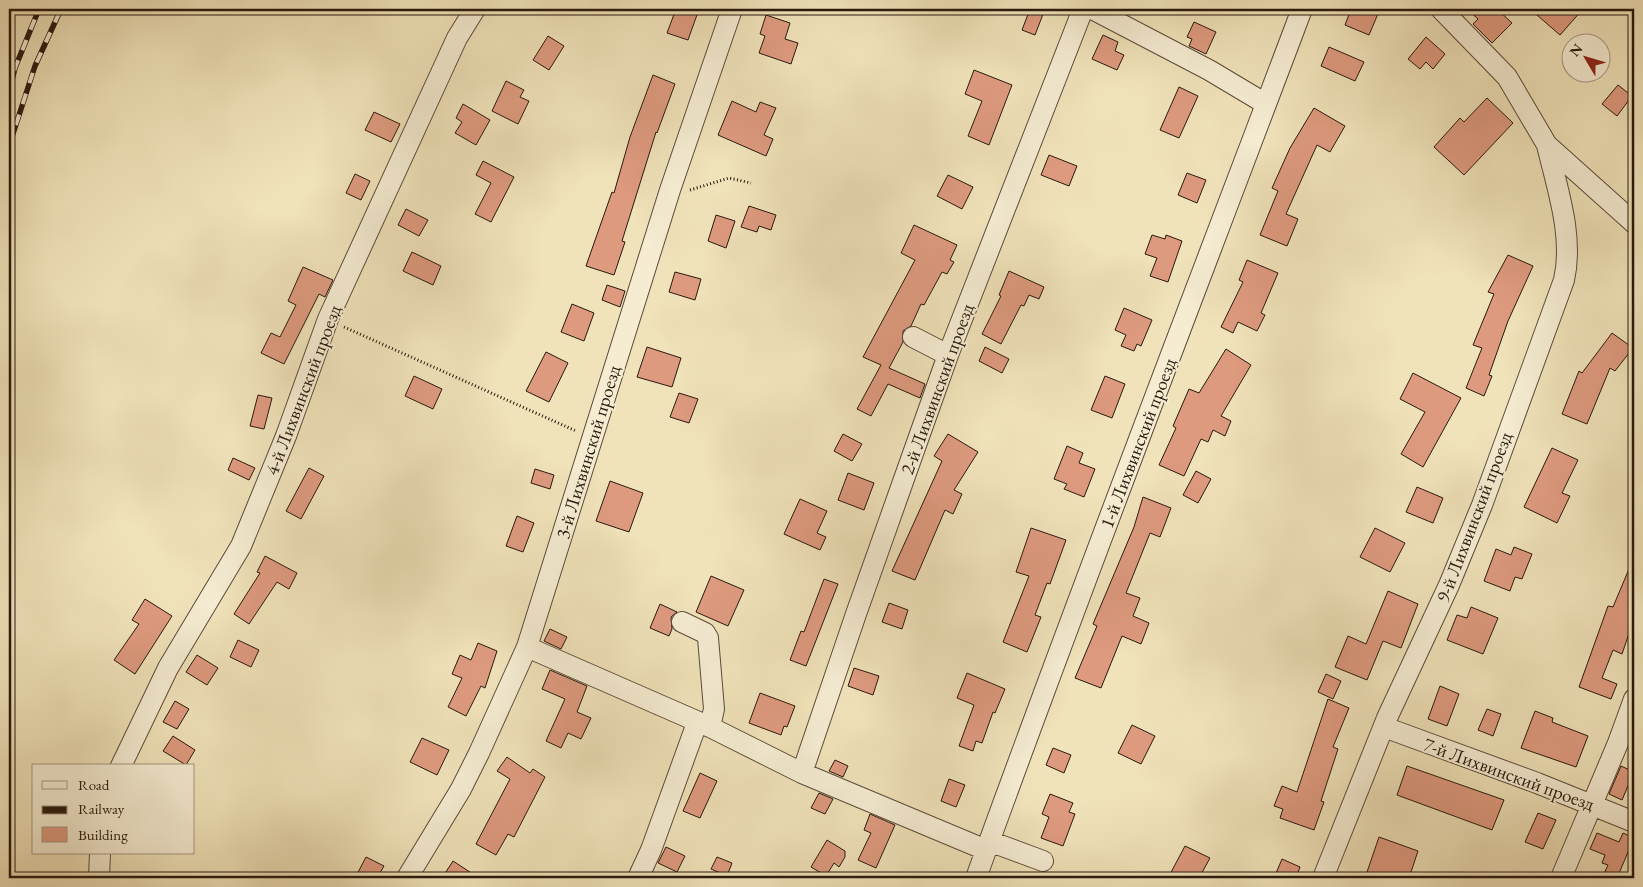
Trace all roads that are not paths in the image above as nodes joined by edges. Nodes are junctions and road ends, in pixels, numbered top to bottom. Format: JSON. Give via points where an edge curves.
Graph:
{"nodes":[{"id":1,"x":475,"y":9,"type":"edge"},
{"id":2,"x":732,"y":9,"type":"edge"},
{"id":3,"x":1083,"y":9,"type":"edge"},
{"id":4,"x":1092,"y":9,"type":"edge"},
{"id":5,"x":1302,"y":9,"type":"edge"},
{"id":6,"x":1441,"y":9,"type":"edge"},
{"id":7,"x":1266,"y":104,"type":"junction"},
{"id":8,"x":1547,"y":145,"type":"junction"},
{"id":9,"x":1634,"y":223,"type":"edge"},
{"id":10,"x":912,"y":337,"type":"dead end"},
{"id":11,"x":948,"y":356,"type":"junction"},
{"id":12,"x":682,"y":622,"type":"dead end"},
{"id":13,"x":527,"y":648,"type":"junction"},
{"id":14,"x":1634,"y":699,"type":"edge"},
{"id":15,"x":704,"y":725,"type":"junction"},
{"id":16,"x":1384,"y":727,"type":"junction"},
{"id":17,"x":122,"y":764,"type":"edge"},
{"id":18,"x":802,"y":773,"type":"junction"},
{"id":19,"x":1593,"y":804,"type":"junction"},
{"id":20,"x":1634,"y":822,"type":"edge"},
{"id":21,"x":988,"y":846,"type":"junction"},
{"id":22,"x":100,"y":854,"type":"edge"},
{"id":23,"x":1043,"y":861,"type":"dead end"},
{"id":24,"x":99,"y":878,"type":"edge"},
{"id":25,"x":407,"y":878,"type":"edge"},
{"id":26,"x":638,"y":878,"type":"edge"},
{"id":27,"x":976,"y":878,"type":"edge"},
{"id":28,"x":1323,"y":878,"type":"edge"},
{"id":29,"x":1562,"y":878,"type":"edge"}],
"edges":[{"from":1,"to":17,"type":"street","name":"4-й Лихвинский проезд","via":[[457,38],[328,319],[286,436],[241,546],[168,668]]},
{"from":2,"to":13,"type":"street","name":"3-й Лихвинский проезд","via":[[670,190]]},
{"from":3,"to":11,"type":"street","name":"2-й Лихвинский проезд"},
{"from":4,"to":7,"type":"street","via":[[1209,70]]},
{"from":5,"to":7,"type":"street","name":"1-й Лихвинский проезд"},
{"from":6,"to":8,"type":"street","via":[[1507,77]]},
{"from":7,"to":21,"type":"street","name":"1-й Лихвинский проезд","via":[[1052,665]]},
{"from":8,"to":9,"type":"street"},
{"from":8,"to":16,"type":"street","name":"9-й Лихвинский проезд","via":[[1567,242],[1564,280],[1482,505]]},
{"from":10,"to":11,"type":"street"},
{"from":11,"to":18,"type":"street","name":"2-й Лихвинский проезд"},
{"from":12,"to":15,"type":"street","via":[[705,633],[708,638],[714,709]]},
{"from":13,"to":15,"type":"street"},
{"from":13,"to":25,"type":"street","name":"3-й Лихвинский проезд","via":[[476,760]]},
{"from":14,"to":19,"type":"street"},
{"from":15,"to":18,"type":"street"},
{"from":15,"to":26,"type":"street"},
{"from":16,"to":19,"type":"street","name":"7-й Лихвинский проезд"},
{"from":16,"to":28,"type":"street","name":"9-й Лихвинский проезд"},
{"from":18,"to":21,"type":"street"},
{"from":19,"to":20,"type":"street","name":"7-й Лихвинский проезд"},
{"from":19,"to":29,"type":"street"},
{"from":21,"to":23,"type":"street"},
{"from":21,"to":27,"type":"street","name":"1-й Лихвинский проезд"},
{"from":22,"to":24,"type":"street"}]}
